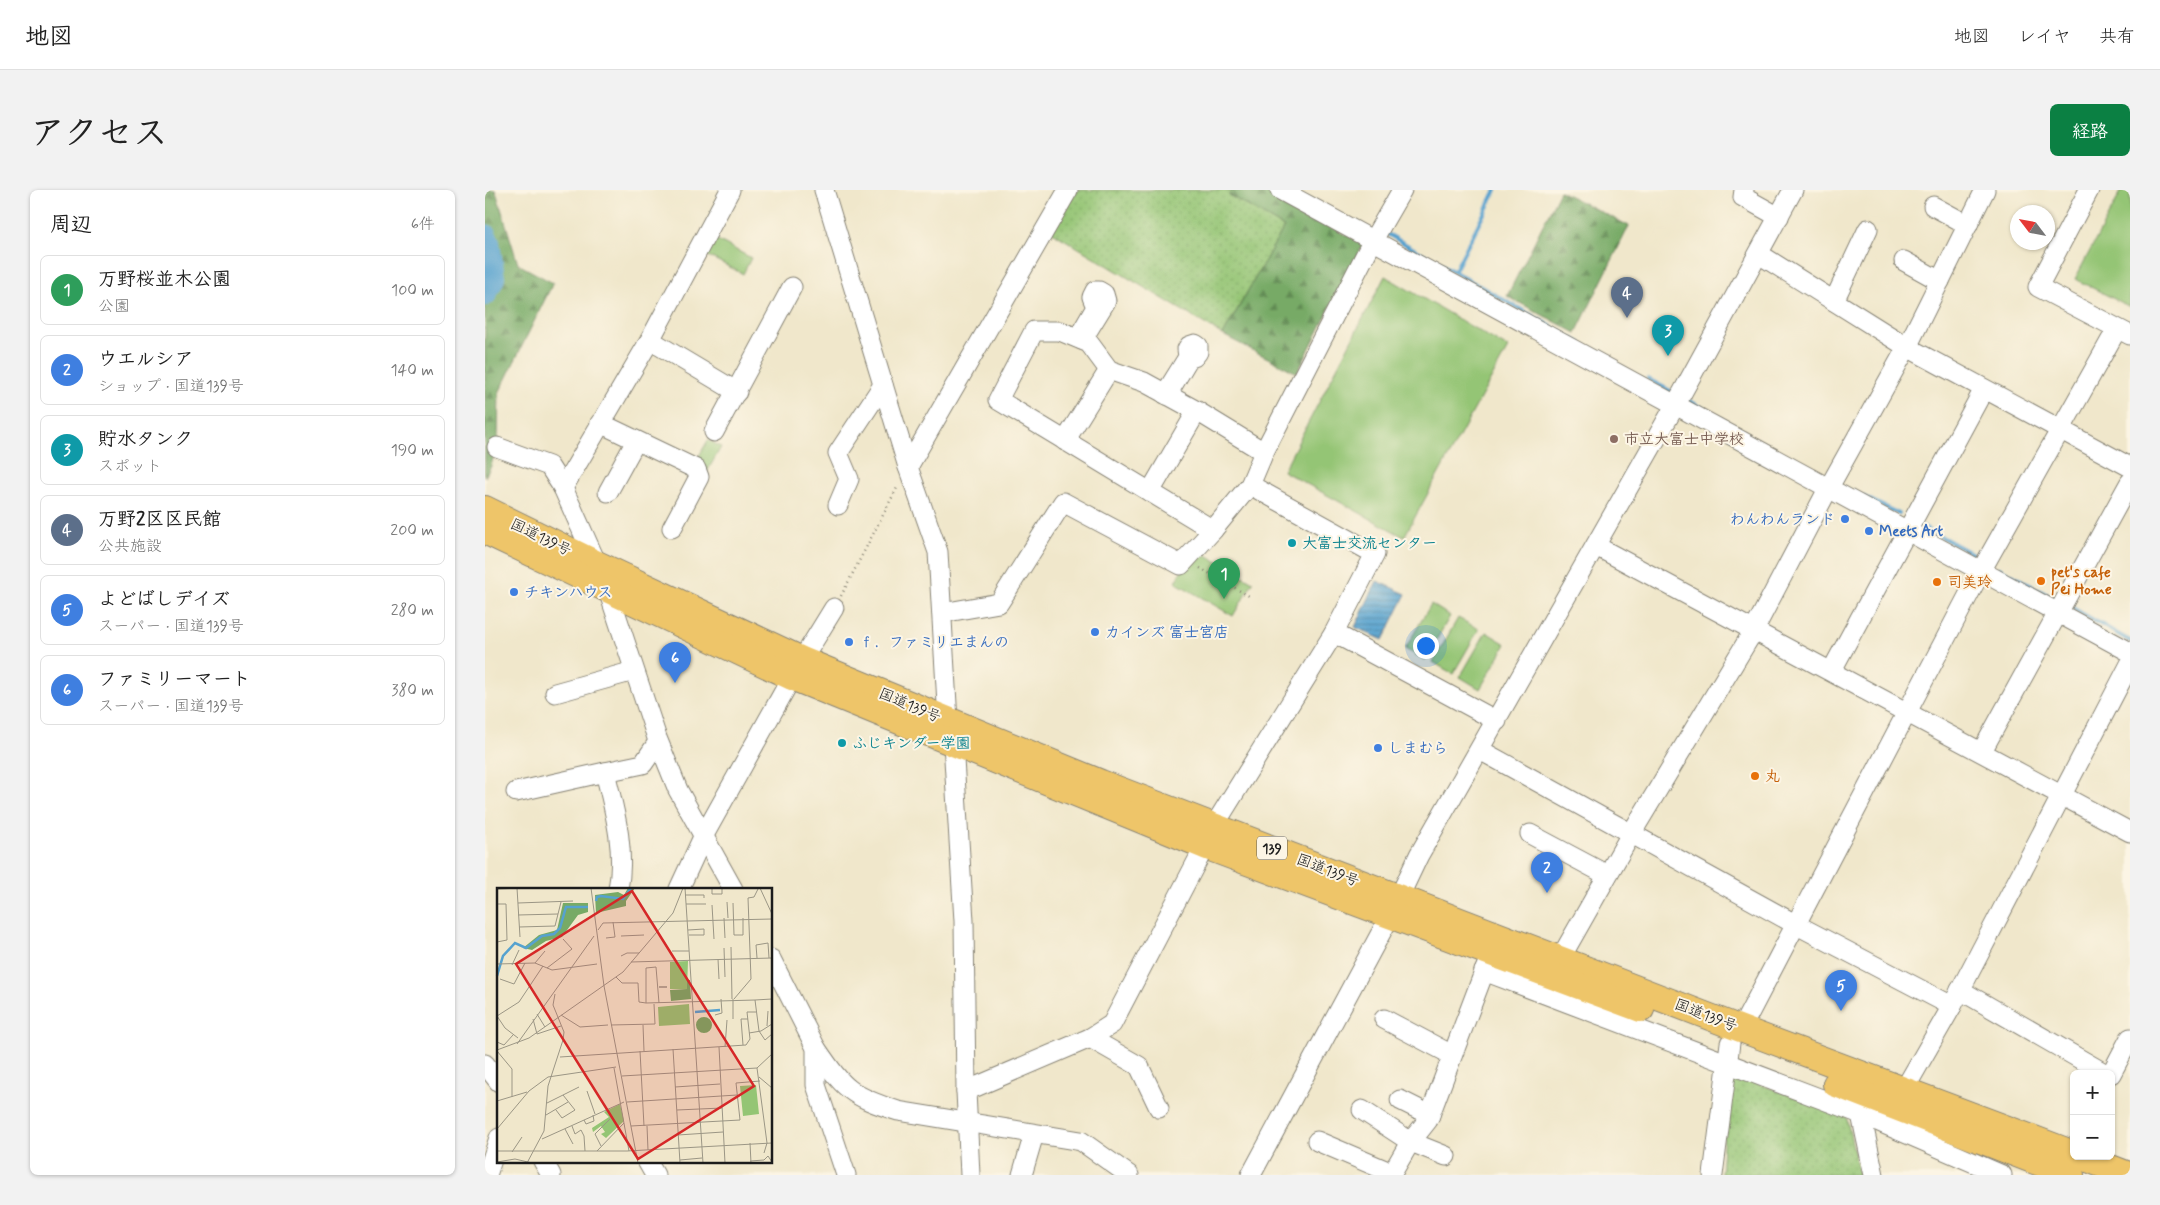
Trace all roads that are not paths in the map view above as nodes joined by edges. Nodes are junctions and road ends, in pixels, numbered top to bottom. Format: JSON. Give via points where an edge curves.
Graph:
{"nodes":[{"id":1,"x":729,"y":190,"type":"edge"},
{"id":2,"x":825,"y":190,"type":"edge"},
{"id":3,"x":1068,"y":190,"type":"edge"},
{"id":4,"x":1280,"y":190,"type":"edge"},
{"id":5,"x":1403,"y":190,"type":"edge"},
{"id":6,"x":1744,"y":190,"type":"edge"},
{"id":7,"x":1793,"y":190,"type":"edge"},
{"id":8,"x":1985,"y":190,"type":"edge"},
{"id":9,"x":2089,"y":190,"type":"edge"},
{"id":10,"x":1933,"y":206,"type":"dead end"},
{"id":11,"x":1779,"y":217,"type":"junction"},
{"id":12,"x":1968,"y":225,"type":"junction"},
{"id":13,"x":1868,"y":229,"type":"dead end"},
{"id":14,"x":1373,"y":240,"type":"junction"},
{"id":15,"x":1759,"y":254,"type":"junction"},
{"id":16,"x":1904,"y":261,"type":"dead end"},
{"id":17,"x":1940,"y":281,"type":"junction"},
{"id":18,"x":792,"y":287,"type":"dead end"},
{"id":19,"x":1834,"y":301,"type":"junction"},
{"id":20,"x":2123,"y":332,"type":"edge"},
{"id":21,"x":649,"y":340,"type":"junction"},
{"id":22,"x":1907,"y":348,"type":"junction"},
{"id":23,"x":1109,"y":370,"type":"junction"},
{"id":24,"x":883,"y":385,"type":"junction"},
{"id":25,"x":1984,"y":390,"type":"junction"},
{"id":26,"x":737,"y":392,"type":"junction"},
{"id":27,"x":1676,"y":404,"type":"junction"},
{"id":28,"x":1197,"y":410,"type":"junction"},
{"id":29,"x":600,"y":423,"type":"junction"},
{"id":30,"x":2061,"y":430,"type":"junction"},
{"id":31,"x":714,"y":432,"type":"dead end"},
{"id":32,"x":636,"y":440,"type":"junction"},
{"id":33,"x":1065,"y":440,"type":"junction"},
{"id":34,"x":497,"y":447,"type":"dead end"},
{"id":35,"x":1265,"y":452,"type":"junction"},
{"id":36,"x":2130,"y":467,"type":"edge"},
{"id":37,"x":908,"y":468,"type":"junction"},
{"id":38,"x":2130,"y":482,"type":"edge"},
{"id":39,"x":1250,"y":485,"type":"junction"},
{"id":40,"x":563,"y":488,"type":"junction"},
{"id":41,"x":1828,"y":488,"type":"junction"},
{"id":42,"x":608,"y":492,"type":"dead end"},
{"id":43,"x":1149,"y":492,"type":"junction"},
{"id":44,"x":838,"y":505,"type":"dead end"},
{"id":45,"x":485,"y":510,"type":"edge"},
{"id":46,"x":672,"y":528,"type":"dead end"},
{"id":47,"x":1213,"y":530,"type":"junction"},
{"id":48,"x":1907,"y":530,"type":"junction"},
{"id":49,"x":485,"y":531,"type":"edge"},
{"id":50,"x":1596,"y":546,"type":"junction"},
{"id":51,"x":597,"y":564,"type":"junction"},
{"id":52,"x":1981,"y":571,"type":"junction"},
{"id":53,"x":608,"y":590,"type":"junction"},
{"id":54,"x":834,"y":608,"type":"road end"},
{"id":55,"x":2059,"y":612,"type":"junction"},
{"id":56,"x":942,"y":613,"type":"junction"},
{"id":57,"x":1754,"y":630,"type":"junction"},
{"id":58,"x":1334,"y":633,"type":"junction"},
{"id":59,"x":2130,"y":652,"type":"edge"},
{"id":60,"x":2130,"y":664,"type":"edge"},
{"id":61,"x":797,"y":668,"type":"junction"},
{"id":62,"x":1832,"y":670,"type":"junction"},
{"id":63,"x":633,"y":671,"type":"junction"},
{"id":64,"x":555,"y":693,"type":"dead end"},
{"id":65,"x":1908,"y":712,"type":"junction"},
{"id":66,"x":1497,"y":721,"type":"junction"},
{"id":67,"x":950,"y":732,"type":"junction"},
{"id":68,"x":658,"y":742,"type":"junction"},
{"id":69,"x":1480,"y":750,"type":"junction"},
{"id":70,"x":1982,"y":751,"type":"junction"},
{"id":71,"x":605,"y":772,"type":"junction"},
{"id":72,"x":516,"y":792,"type":"dead end"},
{"id":73,"x":2061,"y":794,"type":"junction"},
{"id":74,"x":2130,"y":832,"type":"edge"},
{"id":75,"x":1530,"y":834,"type":"dead end"},
{"id":76,"x":1631,"y":834,"type":"junction"},
{"id":77,"x":1209,"y":836,"type":"junction"},
{"id":78,"x":703,"y":837,"type":"junction"},
{"id":79,"x":1607,"y":875,"type":"junction"},
{"id":80,"x":618,"y":888,"type":"edge"},
{"id":81,"x":679,"y":888,"type":"edge"},
{"id":82,"x":732,"y":888,"type":"edge"},
{"id":83,"x":1395,"y":907,"type":"junction"},
{"id":84,"x":1795,"y":924,"type":"junction"},
{"id":85,"x":1560,"y":959,"type":"junction"},
{"id":86,"x":1488,"y":962,"type":"junction"},
{"id":87,"x":773,"y":963,"type":"edge"},
{"id":88,"x":1956,"y":998,"type":"junction"},
{"id":89,"x":1384,"y":1019,"type":"dead end"},
{"id":90,"x":1090,"y":1038,"type":"junction"},
{"id":91,"x":2130,"y":1038,"type":"edge"},
{"id":92,"x":1733,"y":1045,"type":"junction"},
{"id":93,"x":817,"y":1048,"type":"junction"},
{"id":94,"x":1452,"y":1055,"type":"junction"},
{"id":95,"x":485,"y":1064,"type":"edge"},
{"id":96,"x":2098,"y":1070,"type":"edge"},
{"id":97,"x":2113,"y":1070,"type":"edge"},
{"id":98,"x":497,"y":1079,"type":"edge"},
{"id":99,"x":1904,"y":1090,"type":"junction"},
{"id":100,"x":966,"y":1091,"type":"junction"},
{"id":101,"x":1400,"y":1100,"type":"dead end"},
{"id":102,"x":1859,"y":1103,"type":"junction"},
{"id":103,"x":1159,"y":1108,"type":"dead end"},
{"id":104,"x":1362,"y":1110,"type":"dead end"},
{"id":105,"x":1429,"y":1115,"type":"junction"},
{"id":106,"x":968,"y":1123,"type":"junction"},
{"id":107,"x":1034,"y":1134,"type":"junction"},
{"id":108,"x":1317,"y":1140,"type":"dead end"},
{"id":109,"x":1411,"y":1142,"type":"junction"},
{"id":110,"x":497,"y":1144,"type":"edge"},
{"id":111,"x":1447,"y":1156,"type":"dead end"},
{"id":112,"x":2069,"y":1161,"type":"edge"},
{"id":113,"x":544,"y":1162,"type":"edge"},
{"id":114,"x":648,"y":1162,"type":"edge"},
{"id":115,"x":1391,"y":1174,"type":"edge"},
{"id":116,"x":487,"y":1175,"type":"edge"},
{"id":117,"x":551,"y":1175,"type":"edge"},
{"id":118,"x":655,"y":1175,"type":"edge"},
{"id":119,"x":846,"y":1175,"type":"edge"},
{"id":120,"x":970,"y":1175,"type":"edge"},
{"id":121,"x":1022,"y":1175,"type":"edge"},
{"id":122,"x":1129,"y":1175,"type":"edge"},
{"id":123,"x":1251,"y":1175,"type":"edge"},
{"id":124,"x":1713,"y":1175,"type":"edge"},
{"id":125,"x":1873,"y":1175,"type":"edge"},
{"id":126,"x":2002,"y":1175,"type":"edge"},
{"id":127,"x":2129,"y":1175,"type":"edge"}],
"edges":[{"from":1,"to":21,"type":"street"},
{"from":2,"to":24,"type":"street"},
{"from":3,"to":37,"type":"street"},
{"from":4,"to":14,"type":"street"},
{"from":5,"to":14,"type":"street"},
{"from":6,"to":11,"type":"street","via":[[1743,197]]},
{"from":7,"to":11,"type":"street"},
{"from":8,"to":12,"type":"street"},
{"from":9,"to":20,"type":"street","via":[[2039,287]]},
{"from":10,"to":12,"type":"street"},
{"from":11,"to":15,"type":"street"},
{"from":12,"to":17,"type":"street"},
{"from":13,"to":19,"type":"street"},
{"from":14,"to":27,"type":"street"},
{"from":14,"to":35,"type":"street"},
{"from":15,"to":19,"type":"street"},
{"from":15,"to":27,"type":"street"},
{"from":16,"to":17,"type":"street"},
{"from":17,"to":22,"type":"street"},
{"from":18,"to":26,"type":"street"},
{"from":19,"to":22,"type":"street"},
{"from":20,"to":30,"type":"street"},
{"from":21,"to":26,"type":"street"},
{"from":21,"to":29,"type":"street"},
{"from":22,"to":25,"type":"street"},
{"from":22,"to":41,"type":"street"},
{"from":23,"to":28,"type":"street","via":[[1144,382]]},
{"from":23,"to":33,"type":"street"},
{"from":23,"to":33,"type":"street","via":[[1089,342],[1060,331],[1034,331],[998,400]]},
{"from":24,"to":37,"type":"street"},
{"from":24,"to":44,"type":"street","via":[[839,453],[849,479]]},
{"from":25,"to":30,"type":"street"},
{"from":25,"to":48,"type":"street"},
{"from":26,"to":31,"type":"street"},
{"from":27,"to":41,"type":"street"},
{"from":27,"to":50,"type":"street"},
{"from":28,"to":35,"type":"street"},
{"from":28,"to":43,"type":"street"},
{"from":29,"to":32,"type":"street"},
{"from":29,"to":40,"type":"street"},
{"from":30,"to":36,"type":"street"},
{"from":30,"to":52,"type":"street"},
{"from":32,"to":42,"type":"street"},
{"from":32,"to":46,"type":"street","via":[[695,469],[699,477]]},
{"from":33,"to":43,"type":"street"},
{"from":34,"to":40,"type":"street","via":[[549,466]]},
{"from":35,"to":39,"type":"street"},
{"from":37,"to":56,"type":"street","via":[[938,552]]},
{"from":38,"to":55,"type":"street"},
{"from":39,"to":47,"type":"street"},
{"from":39,"to":58,"type":"street","via":[[1375,554]]},
{"from":40,"to":51,"type":"street"},
{"from":41,"to":48,"type":"street"},
{"from":41,"to":57,"type":"street"},
{"from":43,"to":47,"type":"street"},
{"from":45,"to":51,"type":"highway","name":"国道139号","number":"139"},
{"from":47,"to":56,"type":"street","via":[[1181,565],[1063,502],[999,603]]},
{"from":48,"to":52,"type":"street"},
{"from":48,"to":62,"type":"street"},
{"from":49,"to":53,"type":"highway","name":"国道139号","number":"139"},
{"from":50,"to":57,"type":"street"},
{"from":50,"to":66,"type":"street"},
{"from":51,"to":61,"type":"highway","name":"国道139号","number":"139"},
{"from":52,"to":55,"type":"street"},
{"from":52,"to":65,"type":"street"},
{"from":53,"to":61,"type":"highway","name":"国道139号","number":"139"},
{"from":53,"to":63,"type":"street"},
{"from":54,"to":61,"type":"street"},
{"from":55,"to":59,"type":"street"},
{"from":55,"to":70,"type":"street"},
{"from":56,"to":67,"type":"street"},
{"from":57,"to":62,"type":"street"},
{"from":57,"to":76,"type":"street"},
{"from":58,"to":66,"type":"street"},
{"from":58,"to":77,"type":"street"},
{"from":60,"to":73,"type":"street"},
{"from":61,"to":67,"type":"highway","name":"国道139号","number":"139"},
{"from":61,"to":78,"type":"street"},
{"from":62,"to":65,"type":"street"},
{"from":63,"to":64,"type":"street"},
{"from":63,"to":68,"type":"street"},
{"from":65,"to":70,"type":"street"},
{"from":65,"to":84,"type":"street"},
{"from":66,"to":69,"type":"street"},
{"from":67,"to":77,"type":"highway","name":"国道139号","number":"139"},
{"from":67,"to":100,"type":"street","via":[[964,921]]},
{"from":68,"to":71,"type":"street","via":[[643,764]]},
{"from":68,"to":78,"type":"street"},
{"from":69,"to":76,"type":"street"},
{"from":69,"to":83,"type":"street","via":[[1419,855]]},
{"from":70,"to":73,"type":"street"},
{"from":71,"to":72,"type":"street"},
{"from":71,"to":80,"type":"street","via":[[620,856]]},
{"from":73,"to":74,"type":"street"},
{"from":73,"to":88,"type":"street"},
{"from":75,"to":79,"type":"street"},
{"from":76,"to":79,"type":"street"},
{"from":76,"to":84,"type":"street"},
{"from":77,"to":83,"type":"highway","name":"国道139号","number":"139"},
{"from":77,"to":90,"type":"street","via":[[1112,1024]]},
{"from":78,"to":81,"type":"street"},
{"from":78,"to":82,"type":"street"},
{"from":79,"to":85,"type":"street"},
{"from":83,"to":85,"type":"highway","name":"国道139号","number":"139"},
{"from":83,"to":86,"type":"highway","name":"国道139号","number":"139"},
{"from":83,"to":123,"type":"street"},
{"from":84,"to":88,"type":"street"},
{"from":84,"to":92,"type":"street"},
{"from":85,"to":92,"type":"highway","name":"国道139号","number":"139"},
{"from":86,"to":92,"type":"highway","name":"国道139号","number":"139"},
{"from":86,"to":94,"type":"street"},
{"from":87,"to":93,"type":"street"},
{"from":88,"to":96,"type":"street"},
{"from":88,"to":99,"type":"street"},
{"from":89,"to":94,"type":"street"},
{"from":90,"to":100,"type":"street"},
{"from":90,"to":103,"type":"street","via":[[1139,1066]]},
{"from":91,"to":97,"type":"street"},
{"from":92,"to":99,"type":"highway","name":"国道139号","number":"139"},
{"from":92,"to":102,"type":"highway","name":"国道139号","number":"139"},
{"from":92,"to":124,"type":"street"},
{"from":93,"to":106,"type":"street","via":[[837,1078],[851,1092],[870,1102],[898,1111]]},
{"from":93,"to":119,"type":"street","via":[[816,1085]]},
{"from":94,"to":105,"type":"street"},
{"from":95,"to":98,"type":"street"},
{"from":99,"to":112,"type":"highway","name":"国道139号","number":"139"},
{"from":100,"to":106,"type":"street"},
{"from":101,"to":105,"type":"street"},
{"from":102,"to":112,"type":"highway","name":"国道139号","number":"139"},
{"from":102,"to":125,"type":"street"},
{"from":102,"to":126,"type":"street"},
{"from":104,"to":109,"type":"street"},
{"from":105,"to":109,"type":"street"},
{"from":106,"to":107,"type":"street"},
{"from":106,"to":120,"type":"street"},
{"from":107,"to":121,"type":"street"},
{"from":107,"to":122,"type":"street","via":[[1081,1141]]},
{"from":108,"to":115,"type":"street"},
{"from":109,"to":111,"type":"street"},
{"from":109,"to":115,"type":"street"},
{"from":110,"to":116,"type":"street"},
{"from":112,"to":127,"type":"highway","name":"国道139号","number":"139"},
{"from":113,"to":117,"type":"street"},
{"from":114,"to":118,"type":"street"}]}
